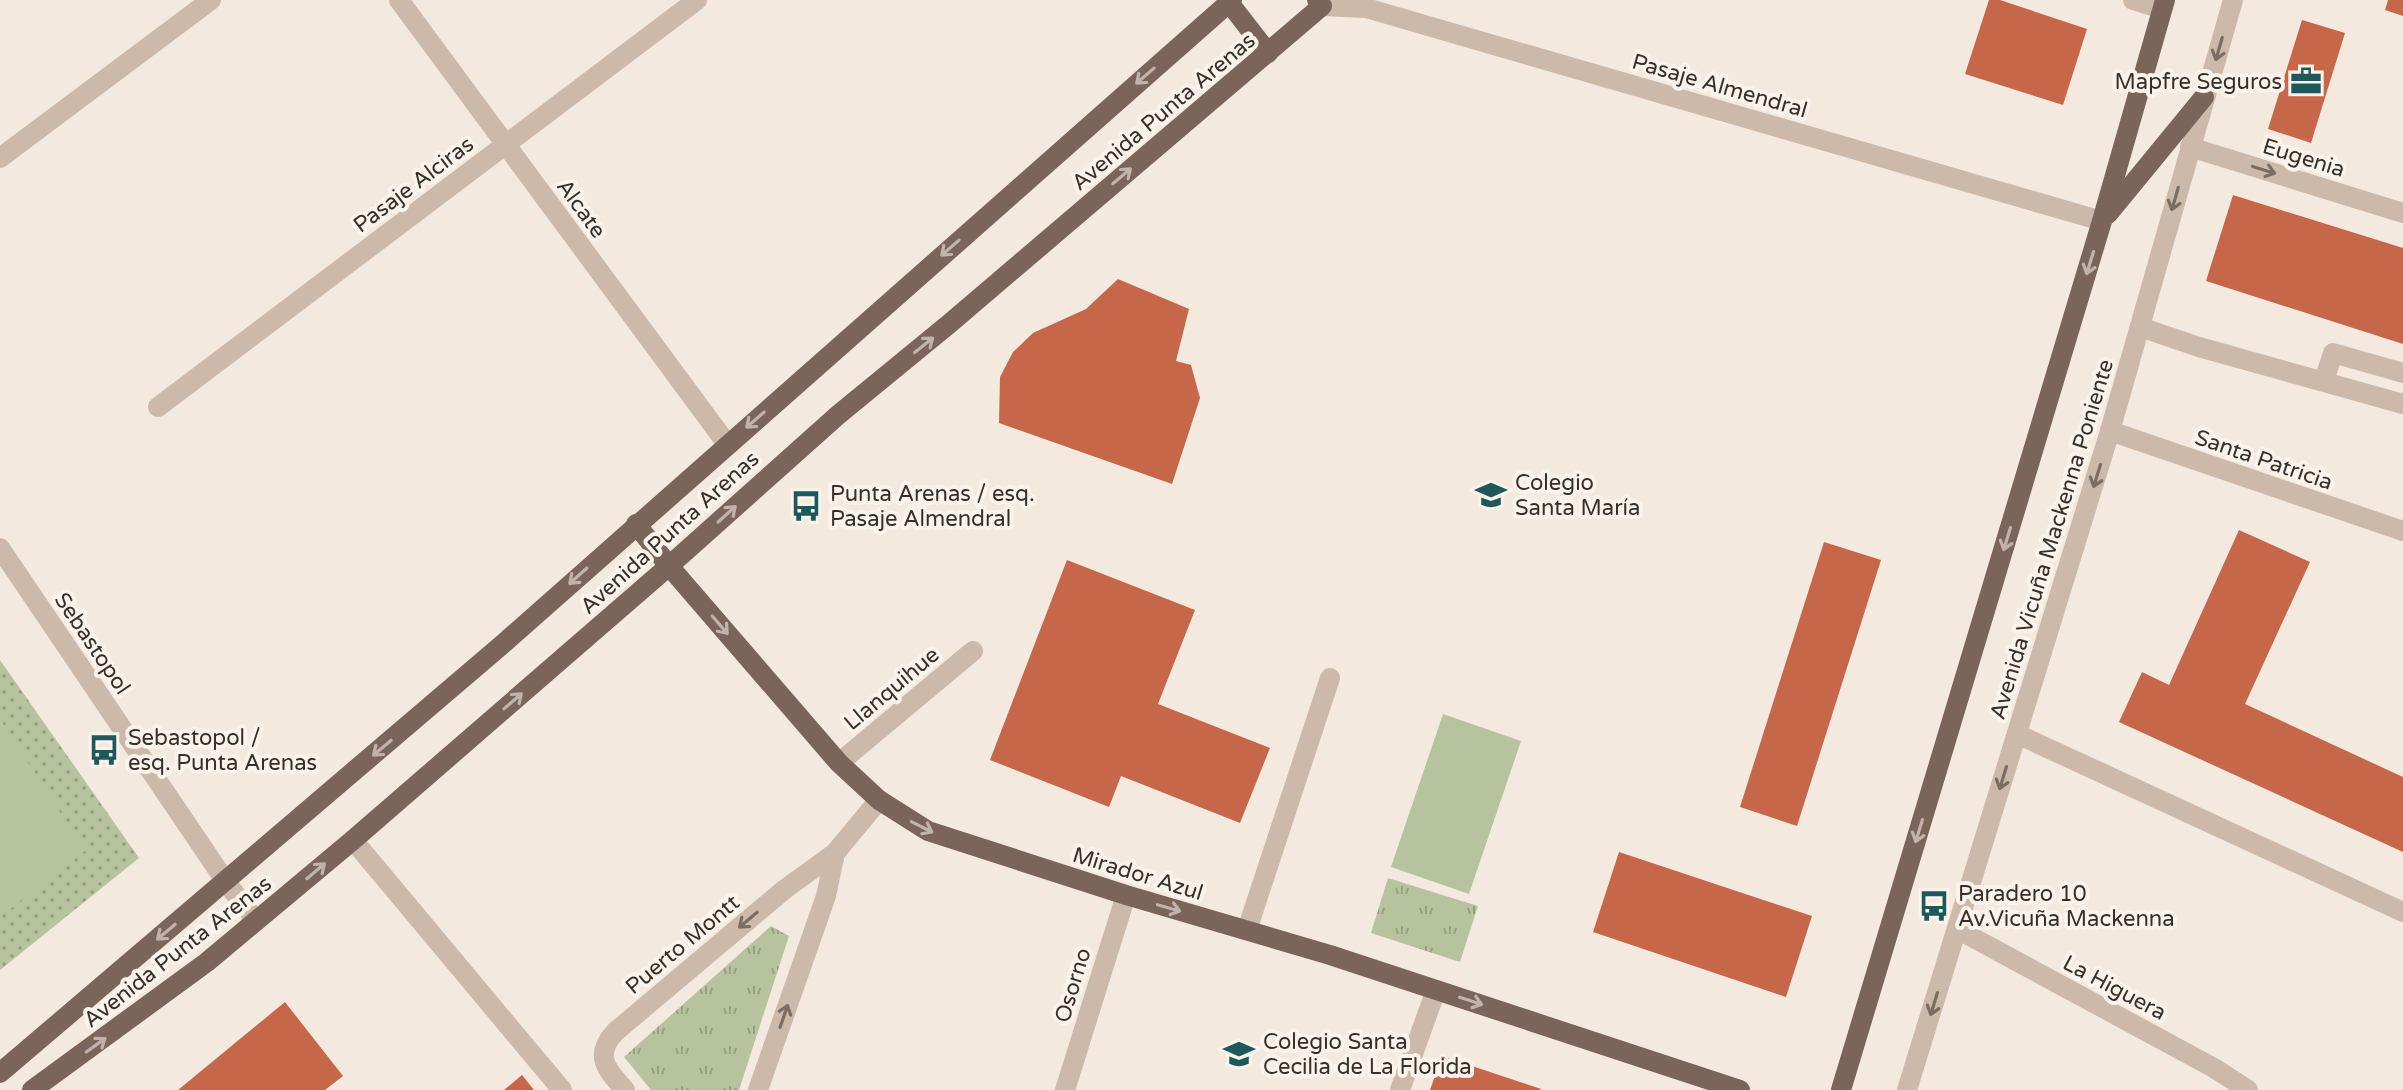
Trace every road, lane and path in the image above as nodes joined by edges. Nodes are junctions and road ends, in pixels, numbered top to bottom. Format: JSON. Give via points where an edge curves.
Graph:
{"nodes":[{"id":1,"x":211,"y":0,"type":"edge"},
{"id":2,"x":399,"y":0,"type":"edge"},
{"id":3,"x":697,"y":0,"type":"edge"},
{"id":4,"x":2133,"y":0,"type":"edge"},
{"id":5,"x":2233,"y":0,"type":"edge"},
{"id":6,"x":1229,"y":1,"type":"edge"},
{"id":7,"x":1323,"y":2,"type":"edge"},
{"id":8,"x":2163,"y":4,"type":"edge"},
{"id":9,"x":1268,"y":53,"type":"junction"},
{"id":10,"x":2204,"y":97,"type":"junction"},
{"id":11,"x":505,"y":144,"type":"junction"},
{"id":12,"x":2190,"y":147,"type":"junction"},
{"id":13,"x":0,"y":158,"type":"edge"},
{"id":14,"x":2403,"y":213,"type":"edge"},
{"id":15,"x":2102,"y":221,"type":"junction"},
{"id":16,"x":2140,"y":327,"type":"junction"},
{"id":17,"x":2403,"y":373,"type":"edge"},
{"id":18,"x":2324,"y":381,"type":"junction"},
{"id":19,"x":2403,"y":404,"type":"edge"},
{"id":20,"x":158,"y":407,"type":"dead end"},
{"id":21,"x":2110,"y":431,"type":"junction"},
{"id":22,"x":727,"y":444,"type":"junction"},
{"id":23,"x":636,"y":524,"type":"junction"},
{"id":24,"x":2403,"y":531,"type":"edge"},
{"id":25,"x":0,"y":548,"type":"edge"},
{"id":26,"x":669,"y":566,"type":"junction"},
{"id":27,"x":973,"y":651,"type":"dead end"},
{"id":28,"x":1330,"y":678,"type":"dead end"},
{"id":29,"x":2017,"y":734,"type":"junction"},
{"id":30,"x":839,"y":763,"type":"junction"},
{"id":31,"x":879,"y":800,"type":"junction"},
{"id":32,"x":353,"y":840,"type":"junction"},
{"id":33,"x":835,"y":853,"type":"junction"},
{"id":34,"x":226,"y":882,"type":"junction"},
{"id":35,"x":1126,"y":895,"type":"junction"},
{"id":36,"x":2403,"y":912,"type":"edge"},
{"id":37,"x":256,"y":921,"type":"junction"},
{"id":38,"x":1957,"y":929,"type":"junction"},
{"id":39,"x":1247,"y":930,"type":"junction"},
{"id":40,"x":1436,"y":990,"type":"junction"},
{"id":41,"x":0,"y":1073,"type":"edge"},
{"id":42,"x":32,"y":1090,"type":"edge"},
{"id":43,"x":562,"y":1090,"type":"edge"},
{"id":44,"x":625,"y":1090,"type":"edge"},
{"id":45,"x":758,"y":1090,"type":"edge"},
{"id":46,"x":1065,"y":1090,"type":"edge"},
{"id":47,"x":1400,"y":1090,"type":"edge"},
{"id":48,"x":1740,"y":1090,"type":"edge"},
{"id":49,"x":1841,"y":1090,"type":"edge"},
{"id":50,"x":1907,"y":1090,"type":"edge"},
{"id":51,"x":2248,"y":1090,"type":"edge"}],
"edges":[{"from":1,"to":13,"type":"street"},
{"from":2,"to":11,"type":"street","name":"Alcate"},
{"from":3,"to":11,"type":"street","name":"Pasaje Alciras"},
{"from":4,"to":8,"type":"street"},
{"from":5,"to":10,"type":"street","name":"Avenida Vicuña Mackenna Poniente","one_way":true},
{"from":6,"to":9,"type":"main road"},
{"from":6,"to":22,"type":"main road","name":"Avenida Punta Arenas","one_way":true},
{"from":7,"to":9,"type":"main road","name":"Avenida Punta Arenas"},
{"from":7,"to":15,"type":"street","name":"Pasaje Almendral","via":[[1366,8]]},
{"from":8,"to":15,"type":"main road","name":"Avenida Vicuña Mackenna Poniente"},
{"from":26,"to":9,"type":"main road","name":"Avenida Punta Arenas","one_way":true,"via":[[838,415]]},
{"from":10,"to":12,"type":"street","name":"Avenida Vicuña Mackenna Poniente"},
{"from":10,"to":15,"type":"main road"},
{"from":11,"to":20,"type":"street","name":"Pasaje Alciras"},
{"from":11,"to":22,"type":"street","name":"Alcate"},
{"from":12,"to":14,"type":"street","name":"Eugenia","one_way":true},
{"from":12,"to":16,"type":"street","name":"Avenida Vicuña Mackenna Poniente","one_way":true},
{"from":15,"to":49,"type":"main road","name":"Avenida Vicuña Mackenna Poniente","one_way":true},
{"from":16,"to":18,"type":"street"},
{"from":16,"to":21,"type":"street","name":"Avenida Vicuña Mackenna Poniente"},
{"from":17,"to":18,"type":"street","via":[[2333,353]]},
{"from":18,"to":19,"type":"street"},
{"from":21,"to":24,"type":"street","name":"Santa Patricia"},
{"from":21,"to":29,"type":"street","name":"Avenida Vicuña Mackenna Poniente","one_way":true},
{"from":22,"to":23,"type":"main road","name":"Avenida Punta Arenas"},
{"from":23,"to":26,"type":"main road","name":"Mirador Azul"},
{"from":23,"to":34,"type":"main road","name":"Avenida Punta Arenas","one_way":true},
{"from":25,"to":34,"type":"street","name":"Sebastopol"},
{"from":26,"to":30,"type":"main road","name":"Mirador Azul","one_way":true},
{"from":32,"to":26,"type":"main road","name":"Avenida Punta Arenas","one_way":true},
{"from":27,"to":30,"type":"street","name":"Llanquihue"},
{"from":28,"to":39,"type":"street"},
{"from":29,"to":36,"type":"street"},
{"from":29,"to":38,"type":"street","name":"Avenida Vicuña Mackenna Poniente","one_way":true},
{"from":30,"to":31,"type":"main road","name":"Mirador Azul"},
{"from":31,"to":33,"type":"street","name":"Puerto Montt"},
{"from":31,"to":35,"type":"main road","name":"Mirador Azul","one_way":true,"via":[[928,831]]},
{"from":37,"to":32,"type":"main road","name":"Avenida Punta Arenas","one_way":true},
{"from":32,"to":43,"type":"street"},
{"from":33,"to":44,"type":"street","name":"Puerto Montt","one_way":true,"via":[[785,889],[607,1041],[604,1064]]},
{"from":45,"to":33,"type":"street","name":"Puerto Montt","one_way":true,"via":[[826,896]]},
{"from":34,"to":37,"type":"street","name":"Sebastopol"},
{"from":34,"to":41,"type":"main road","name":"Avenida Punta Arenas","one_way":true},
{"from":35,"to":39,"type":"main road","name":"Mirador Azul","one_way":true},
{"from":35,"to":46,"type":"street","name":"Osorno"},
{"from":42,"to":37,"type":"main road","name":"Avenida Punta Arenas","one_way":true},
{"from":38,"to":50,"type":"street","name":"Avenida Vicuña Mackenna Poniente","one_way":true},
{"from":38,"to":51,"type":"street","name":"La Higuera"},
{"from":39,"to":40,"type":"main road","name":"Mirador Azul"},
{"from":40,"to":47,"type":"street"},
{"from":40,"to":48,"type":"main road","name":"Mirador Azul","one_way":true}]}
